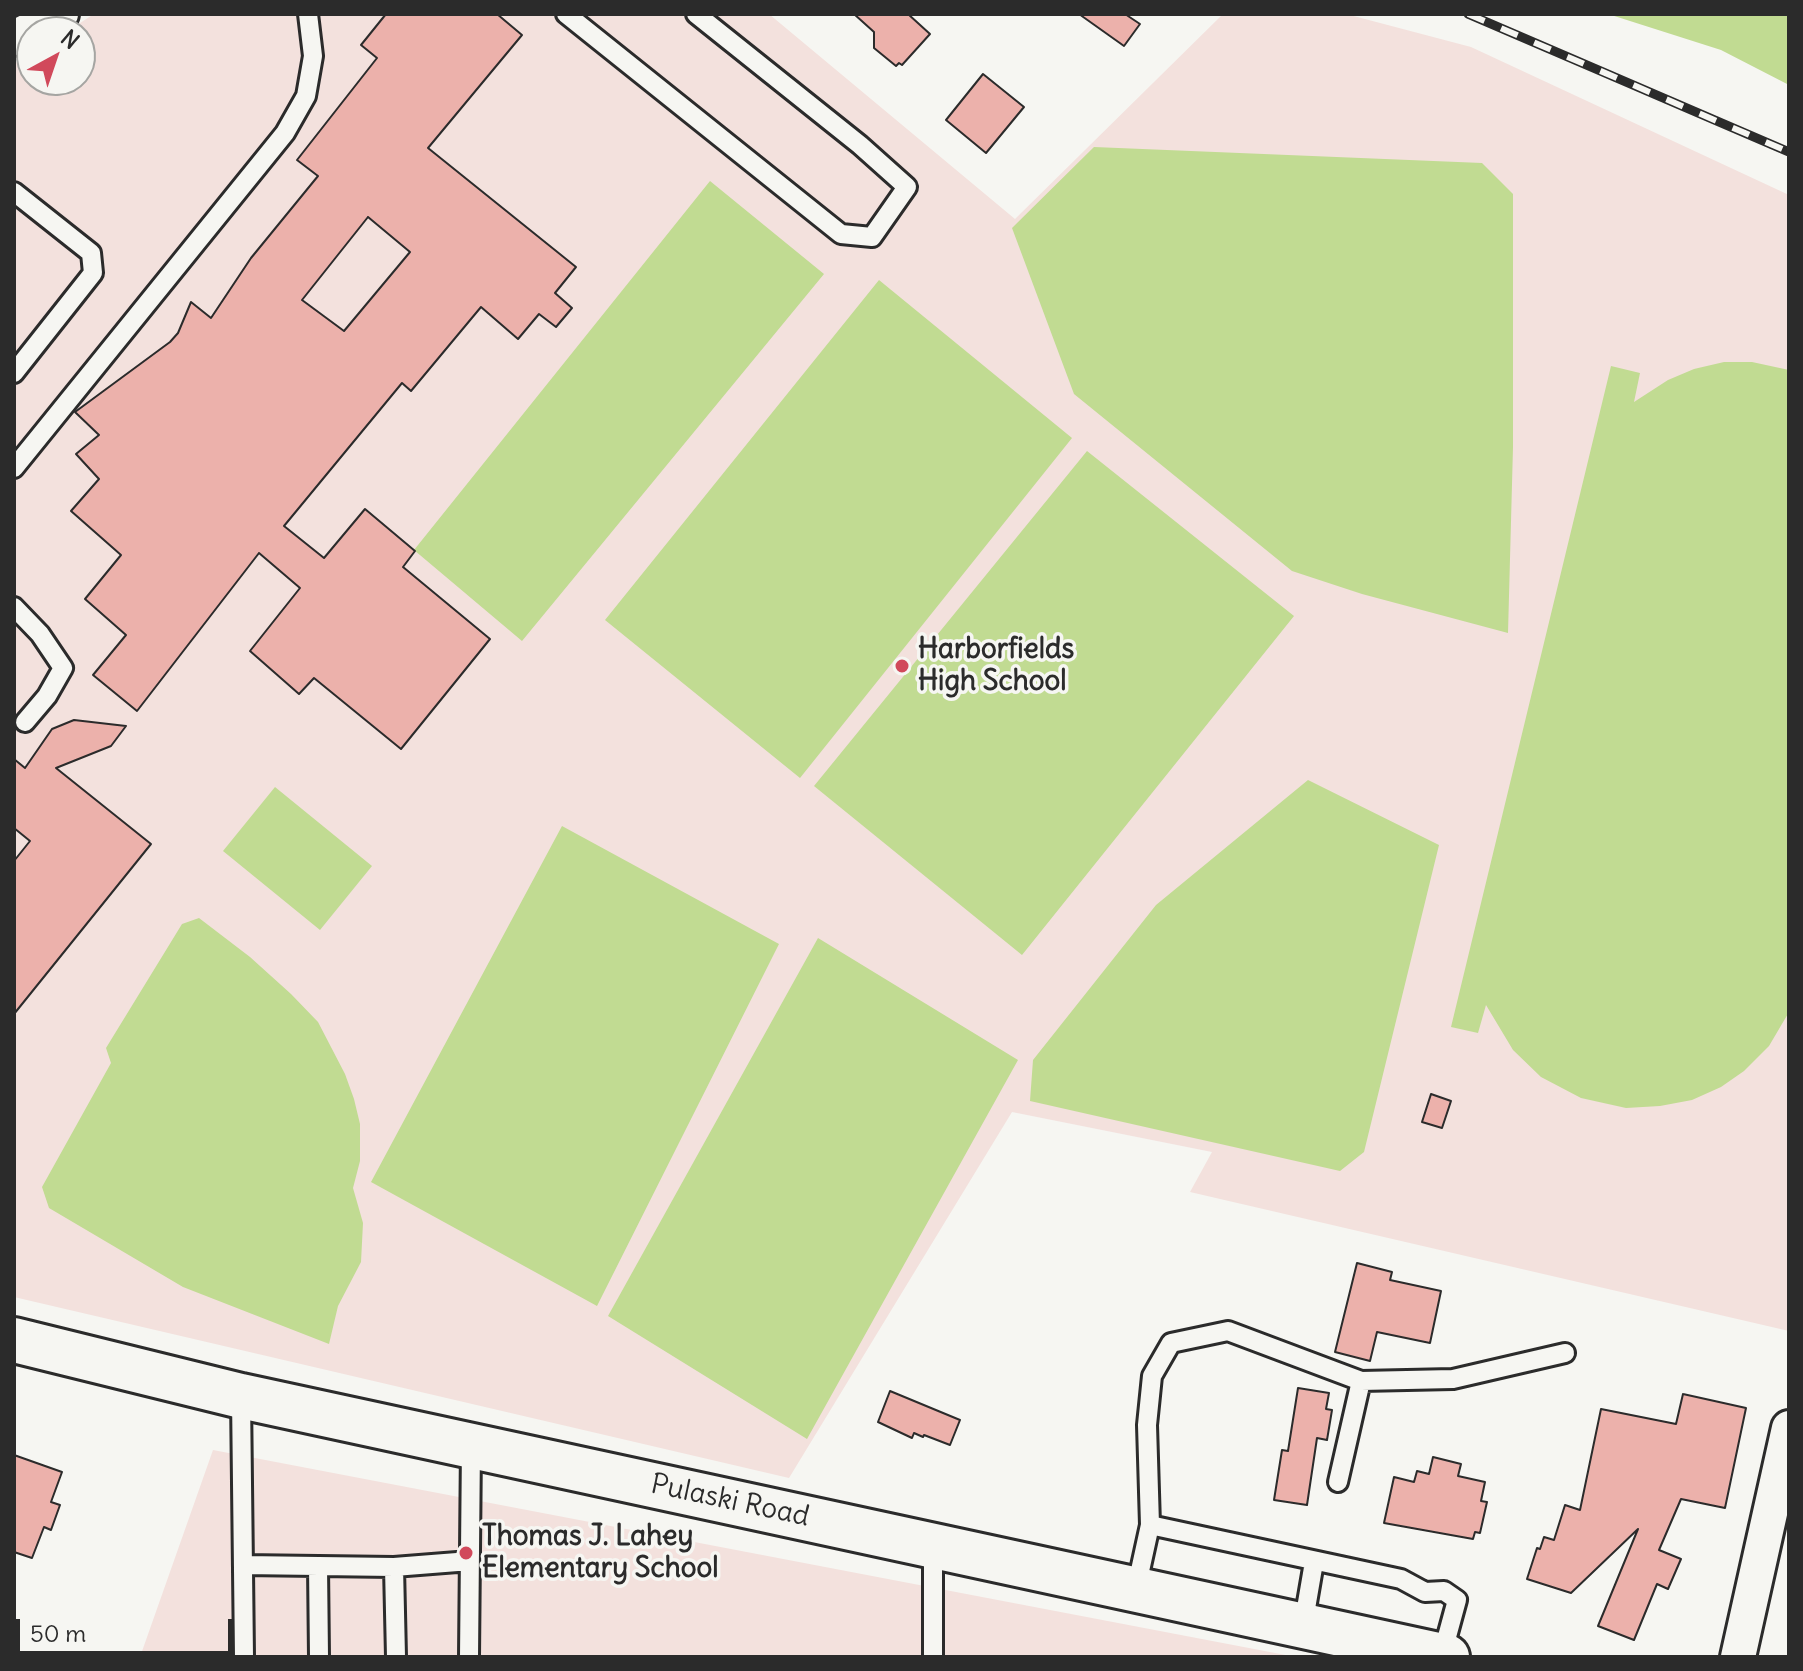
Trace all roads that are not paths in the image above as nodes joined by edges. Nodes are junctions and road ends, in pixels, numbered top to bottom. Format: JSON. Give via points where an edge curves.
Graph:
{"nodes":[{"id":1,"x":61,"y":14,"type":"edge"},
{"id":2,"x":308,"y":14,"type":"edge"},
{"id":3,"x":566,"y":14,"type":"edge"},
{"id":4,"x":696,"y":14,"type":"edge"},
{"id":5,"x":14,"y":38,"type":"edge"},
{"id":6,"x":14,"y":192,"type":"edge"},
{"id":7,"x":14,"y":373,"type":"edge"},
{"id":8,"x":14,"y":468,"type":"edge"},
{"id":9,"x":14,"y":607,"type":"edge"},
{"id":10,"x":25,"y":722,"type":"dead end"},
{"id":11,"x":14,"y":1340,"type":"edge"},
{"id":12,"x":1565,"y":1353,"type":"dead end"},
{"id":13,"x":1361,"y":1381,"type":"junction"},
{"id":14,"x":241,"y":1396,"type":"junction"},
{"id":15,"x":1789,"y":1428,"type":"edge"},
{"id":16,"x":471,"y":1445,"type":"junction"},
{"id":17,"x":1338,"y":1482,"type":"dead end"},
{"id":18,"x":1150,"y":1525,"type":"junction"},
{"id":19,"x":933,"y":1545,"type":"junction"},
{"id":20,"x":470,"y":1561,"type":"junction"},
{"id":21,"x":1314,"y":1562,"type":"junction"},
{"id":22,"x":243,"y":1565,"type":"junction"},
{"id":23,"x":318,"y":1566,"type":"junction"},
{"id":24,"x":394,"y":1567,"type":"junction"},
{"id":25,"x":1136,"y":1589,"type":"junction"},
{"id":26,"x":1303,"y":1626,"type":"junction"},
{"id":27,"x":1348,"y":1646,"type":"edge"},
{"id":28,"x":1444,"y":1656,"type":"edge"},
{"id":29,"x":244,"y":1657,"type":"edge"},
{"id":30,"x":319,"y":1657,"type":"edge"},
{"id":31,"x":396,"y":1657,"type":"edge"},
{"id":32,"x":469,"y":1657,"type":"edge"},
{"id":33,"x":933,"y":1657,"type":"edge"},
{"id":34,"x":1738,"y":1657,"type":"edge"}],
"edges":[{"from":1,"to":5,"type":"street"},
{"from":2,"to":8,"type":"lane","via":[[313,56],[306,96],[285,133]]},
{"from":3,"to":4,"type":"lane","via":[[841,234],[872,237],[907,187]]},
{"from":6,"to":7,"type":"lane","via":[[91,253],[93,273]]},
{"from":9,"to":10,"type":"lane","via":[[63,668]]},
{"from":11,"to":14,"type":"main road","name":"Pulaski Road"},
{"from":12,"to":13,"type":"lane","via":[[1453,1379]]},
{"from":13,"to":17,"type":"lane"},
{"from":13,"to":18,"type":"lane","via":[[1228,1331],[1171,1343],[1152,1376],[1147,1425]]},
{"from":14,"to":16,"type":"main road","name":"Pulaski Road"},
{"from":14,"to":22,"type":"lane"},
{"from":15,"to":34,"type":"street"},
{"from":16,"to":19,"type":"main road","name":"Pulaski Road"},
{"from":16,"to":20,"type":"lane"},
{"from":18,"to":21,"type":"lane"},
{"from":18,"to":25,"type":"lane"},
{"from":19,"to":25,"type":"main road","name":"Pulaski Road"},
{"from":19,"to":33,"type":"lane"},
{"from":20,"to":24,"type":"lane"},
{"from":20,"to":32,"type":"lane"},
{"from":21,"to":26,"type":"lane"},
{"from":21,"to":28,"type":"lane","via":[[1401,1579],[1457,1600]]},
{"from":22,"to":23,"type":"lane"},
{"from":22,"to":29,"type":"lane"},
{"from":23,"to":24,"type":"lane"},
{"from":23,"to":30,"type":"lane"},
{"from":24,"to":31,"type":"lane"},
{"from":25,"to":26,"type":"main road","name":"Pulaski Road"},
{"from":26,"to":27,"type":"main road","name":"Pulaski Road"},
{"from":27,"to":28,"type":"main road","name":"Pulaski Road"}]}
